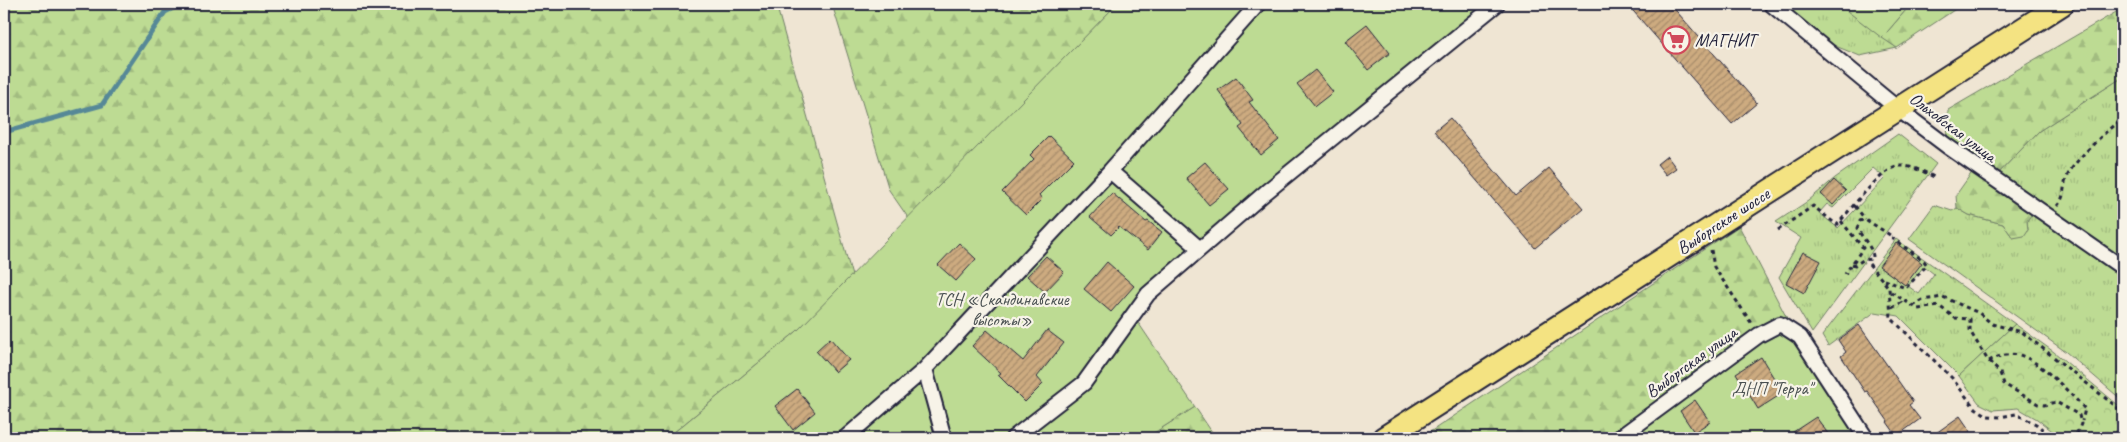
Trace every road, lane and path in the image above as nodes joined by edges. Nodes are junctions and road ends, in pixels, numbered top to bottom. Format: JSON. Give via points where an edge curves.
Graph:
{"nodes":[{"id":1,"x":1258,"y":4,"type":"edge"},
{"id":2,"x":1497,"y":4,"type":"edge"},
{"id":3,"x":1771,"y":4,"type":"edge"},
{"id":4,"x":2062,"y":4,"type":"edge"},
{"id":5,"x":1898,"y":109,"type":"junction"},
{"id":6,"x":2123,"y":117,"type":"edge"},
{"id":7,"x":1110,"y":171,"type":"junction"},
{"id":8,"x":1934,"y":177,"type":"dead end"},
{"id":9,"x":1855,"y":206,"type":"junction"},
{"id":10,"x":2048,"y":216,"type":"junction"},
{"id":11,"x":1865,"y":219,"type":"junction"},
{"id":12,"x":1841,"y":221,"type":"junction"},
{"id":13,"x":1778,"y":230,"type":"dead end"},
{"id":14,"x":1711,"y":247,"type":"dead end"},
{"id":15,"x":1200,"y":250,"type":"junction"},
{"id":16,"x":1852,"y":264,"type":"junction"},
{"id":17,"x":1868,"y":264,"type":"dead end"},
{"id":18,"x":2123,"y":268,"type":"edge"},
{"id":19,"x":1845,"y":274,"type":"dead end"},
{"id":20,"x":1883,"y":280,"type":"junction"},
{"id":21,"x":1891,"y":292,"type":"junction"},
{"id":22,"x":1904,"y":301,"type":"junction"},
{"id":23,"x":1913,"y":306,"type":"junction"},
{"id":24,"x":1891,"y":308,"type":"junction"},
{"id":25,"x":1759,"y":336,"type":"junction"},
{"id":26,"x":1989,"y":361,"type":"junction"},
{"id":27,"x":925,"y":369,"type":"junction"},
{"id":28,"x":2123,"y":412,"type":"edge"},
{"id":29,"x":2081,"y":424,"type":"junction"},
{"id":30,"x":2123,"y":426,"type":"edge"},
{"id":31,"x":1636,"y":433,"type":"edge"},
{"id":32,"x":846,"y":438,"type":"edge"},
{"id":33,"x":944,"y":438,"type":"edge"},
{"id":34,"x":1013,"y":438,"type":"edge"},
{"id":35,"x":1384,"y":438,"type":"edge"},
{"id":36,"x":1619,"y":438,"type":"edge"},
{"id":37,"x":1866,"y":438,"type":"edge"},
{"id":38,"x":2053,"y":438,"type":"edge"},
{"id":39,"x":2079,"y":438,"type":"edge"},
{"id":40,"x":2111,"y":438,"type":"edge"}],
"edges":[{"from":1,"to":7,"type":"street"},
{"from":2,"to":15,"type":"street","via":[[1266,192]]},
{"from":3,"to":5,"type":"street","name":"Ольховская улица"},
{"from":4,"to":5,"type":"main road","name":"Выборгское шоссе"},
{"from":5,"to":10,"type":"street","name":"Ольховская улица","via":[[1975,168]]},
{"from":5,"to":35,"type":"main road","name":"Выборгское шоссе"},
{"from":6,"to":10,"type":"path","via":[[2071,171],[2063,200]]},
{"from":7,"to":15,"type":"street"},
{"from":7,"to":27,"type":"street"},
{"from":8,"to":9,"type":"path","via":[[1913,168],[1892,168]]},
{"from":9,"to":11,"type":"path"},
{"from":9,"to":12,"type":"path"},
{"from":10,"to":18,"type":"street","name":"Ольховская улица"},
{"from":11,"to":16,"type":"path","via":[[1857,228],[1870,246],[1873,258]]},
{"from":11,"to":20,"type":"path","via":[[1927,265],[1906,288]]},
{"from":12,"to":13,"type":"path","via":[[1837,225],[1813,206]]},
{"from":12,"to":16,"type":"path","via":[[1863,248]]},
{"from":14,"to":25,"type":"path","via":[[1714,266]]},
{"from":15,"to":34,"type":"street","via":[[1148,294],[1084,384]]},
{"from":16,"to":19,"type":"path"},
{"from":17,"to":20,"type":"path"},
{"from":20,"to":21,"type":"path"},
{"from":21,"to":22,"type":"path"},
{"from":21,"to":24,"type":"path"},
{"from":22,"to":23,"type":"path"},
{"from":22,"to":24,"type":"path"},
{"from":23,"to":26,"type":"path","via":[[1922,309],[1939,306],[1955,318],[1970,319],[1969,329]]},
{"from":23,"to":28,"type":"path","via":[[1943,297],[1979,313],[1992,324],[2022,332]]},
{"from":24,"to":38,"type":"path","via":[[1891,318],[1897,326],[1952,378],[1974,407],[1988,416],[2016,414]]},
{"from":25,"to":31,"type":"street","name":"Выборгская улица"},
{"from":25,"to":37,"type":"street","name":"Выборгская улица","via":[[1780,324],[1800,337]]},
{"from":26,"to":29,"type":"path","via":[[2000,372],[2004,384],[2038,404],[2062,404],[2079,415]]},
{"from":26,"to":29,"type":"path","via":[[2013,354],[2033,361],[2085,408]]},
{"from":27,"to":32,"type":"street"},
{"from":27,"to":33,"type":"street"},
{"from":29,"to":39,"type":"path","via":[[2076,435]]},
{"from":30,"to":40,"type":"path"},
{"from":31,"to":36,"type":"street","name":"Выборгская улица"}]}
